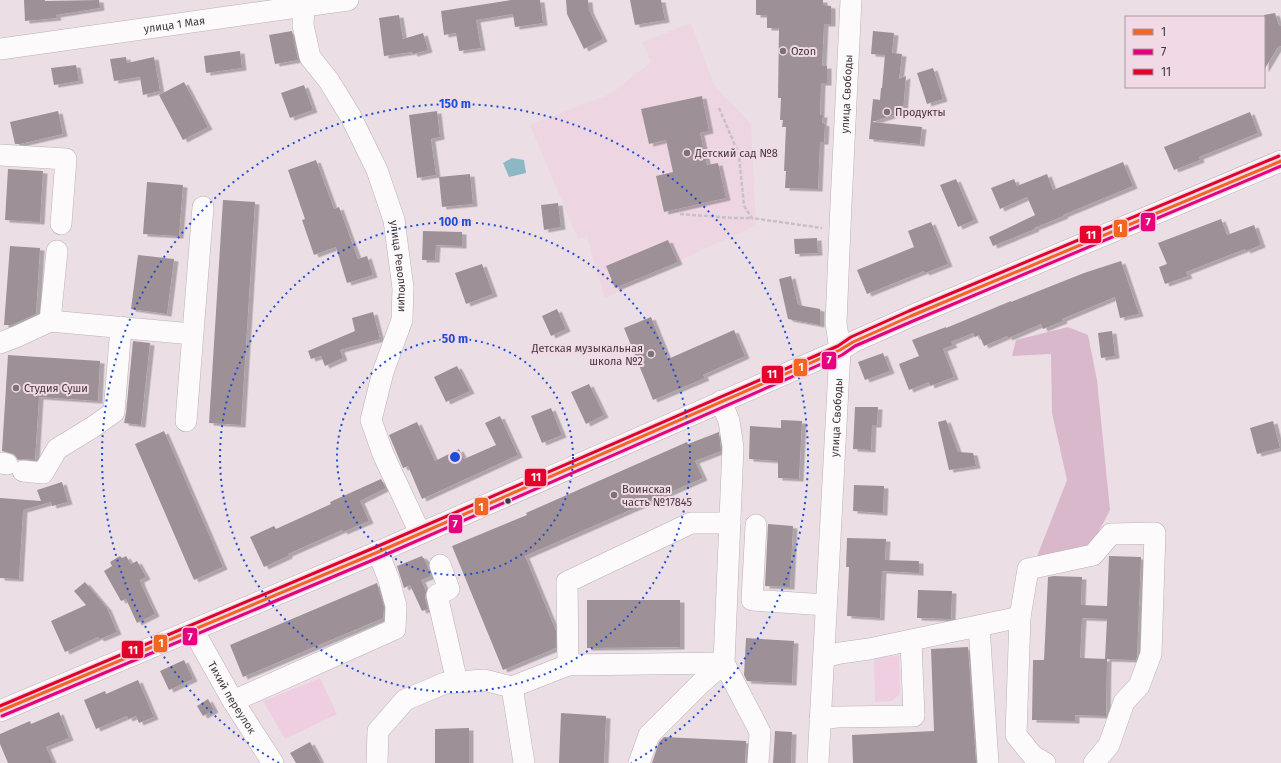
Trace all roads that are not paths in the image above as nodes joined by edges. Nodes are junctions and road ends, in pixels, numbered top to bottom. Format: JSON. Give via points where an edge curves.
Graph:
{"nodes":[{"id":1,"x":348,"y":0,"type":"edge"},
{"id":2,"x":851,"y":0,"type":"edge"},
{"id":3,"x":240,"y":7,"type":"edge"},
{"id":4,"x":304,"y":7,"type":"junction"},
{"id":5,"x":0,"y":49,"type":"edge"},
{"id":6,"x":0,"y":155,"type":"edge"},
{"id":7,"x":1281,"y":161,"type":"edge"},
{"id":8,"x":203,"y":207,"type":"dead end"},
{"id":9,"x":61,"y":224,"type":"dead end"},
{"id":10,"x":57,"y":251,"type":"dead end"},
{"id":11,"x":50,"y":321,"type":"junction"},
{"id":12,"x":121,"y":327,"type":"junction"},
{"id":13,"x":192,"y":334,"type":"junction"},
{"id":14,"x":0,"y":343,"type":"edge"},
{"id":15,"x":840,"y":350,"type":"junction"},
{"id":16,"x":721,"y":401,"type":"junction"},
{"id":17,"x":186,"y":421,"type":"dead end"},
{"id":18,"x":10,"y":466,"type":"edge"},
{"id":19,"x":730,"y":523,"type":"junction"},
{"id":20,"x":756,"y":525,"type":"dead end"},
{"id":21,"x":420,"y":533,"type":"junction"},
{"id":22,"x":378,"y":552,"type":"junction"},
{"id":23,"x":440,"y":565,"type":"dead end"},
{"id":24,"x":826,"y":605,"type":"junction"},
{"id":25,"x":1020,"y":617,"type":"junction"},
{"id":26,"x":978,"y":626,"type":"junction"},
{"id":27,"x":193,"y":630,"type":"junction"},
{"id":28,"x":911,"y":641,"type":"junction"},
{"id":29,"x":824,"y":657,"type":"junction"},
{"id":30,"x":724,"y":663,"type":"junction"},
{"id":31,"x":568,"y":665,"type":"junction"},
{"id":32,"x":457,"y":682,"type":"junction"},
{"id":33,"x":512,"y":687,"type":"junction"},
{"id":34,"x":233,"y":701,"type":"junction"},
{"id":35,"x":0,"y":711,"type":"edge"},
{"id":36,"x":820,"y":719,"type":"junction"},
{"id":37,"x":273,"y":763,"type":"edge"},
{"id":38,"x":377,"y":763,"type":"edge"},
{"id":39,"x":524,"y":763,"type":"edge"},
{"id":40,"x":639,"y":763,"type":"edge"},
{"id":41,"x":758,"y":763,"type":"edge"},
{"id":42,"x":818,"y":763,"type":"edge"},
{"id":43,"x":988,"y":763,"type":"edge"},
{"id":44,"x":1045,"y":763,"type":"edge"},
{"id":45,"x":1094,"y":763,"type":"edge"}],
"edges":[{"from":1,"to":4,"type":"street","name":"улица 1 Мая"},
{"from":2,"to":15,"type":"street","name":"улица Свободы","via":[[836,323]]},
{"from":3,"to":4,"type":"street","name":"улица 1 Мая"},
{"from":3,"to":5,"type":"street","name":"улица 1 Мая"},
{"from":4,"to":21,"type":"street","name":"улица Революции","via":[[303,25],[310,57],[329,81],[351,117],[377,170],[394,220],[403,288],[402,320],[383,372],[371,420],[383,454]]},
{"from":6,"to":9,"type":"street","via":[[66,159]]},
{"from":7,"to":15,"type":"street","via":[[911,316]]},
{"from":8,"to":13,"type":"street"},
{"from":10,"to":11,"type":"street"},
{"from":11,"to":12,"type":"street"},
{"from":11,"to":14,"type":"street"},
{"from":12,"to":13,"type":"street"},
{"from":12,"to":18,"type":"street","via":[[114,412],[57,449],[43,473]]},
{"from":13,"to":17,"type":"street"},
{"from":15,"to":16,"type":"street"},
{"from":15,"to":24,"type":"street","name":"улица Свободы"},
{"from":16,"to":19,"type":"street","via":[[729,421],[733,447]]},
{"from":16,"to":21,"type":"street"},
{"from":19,"to":30,"type":"street"},
{"from":19,"to":31,"type":"street","via":[[692,523],[567,582]]},
{"from":20,"to":24,"type":"street","via":[[752,600]]},
{"from":21,"to":22,"type":"street"},
{"from":22,"to":27,"type":"street"},
{"from":22,"to":34,"type":"street","via":[[396,606],[395,629]]},
{"from":23,"to":32,"type":"street","via":[[450,589],[437,595]]},
{"from":24,"to":29,"type":"street","name":"улица Свободы"},
{"from":25,"to":26,"type":"street"},
{"from":25,"to":44,"type":"street","via":[[1016,735],[1033,756]]},
{"from":25,"to":45,"type":"street","via":[[1028,569],[1093,555],[1111,534],[1155,533],[1151,654],[1139,686],[1124,702],[1109,745]]},
{"from":26,"to":28,"type":"street"},
{"from":26,"to":43,"type":"street"},
{"from":27,"to":34,"type":"street","name":"Тихий переулок"},
{"from":27,"to":35,"type":"street"},
{"from":28,"to":29,"type":"street"},
{"from":28,"to":36,"type":"street","via":[[914,716]]},
{"from":29,"to":36,"type":"street","name":"улица Свободы"},
{"from":30,"to":31,"type":"street"},
{"from":30,"to":40,"type":"street","via":[[649,735]]},
{"from":30,"to":41,"type":"street","via":[[760,732]]},
{"from":31,"to":33,"type":"street"},
{"from":32,"to":33,"type":"street","via":[[484,680]]},
{"from":32,"to":38,"type":"street","via":[[445,683],[405,700],[378,731]]},
{"from":33,"to":39,"type":"street"},
{"from":34,"to":37,"type":"street","name":"Тихий переулок"},
{"from":36,"to":42,"type":"street","name":"улица Свободы"}]}
